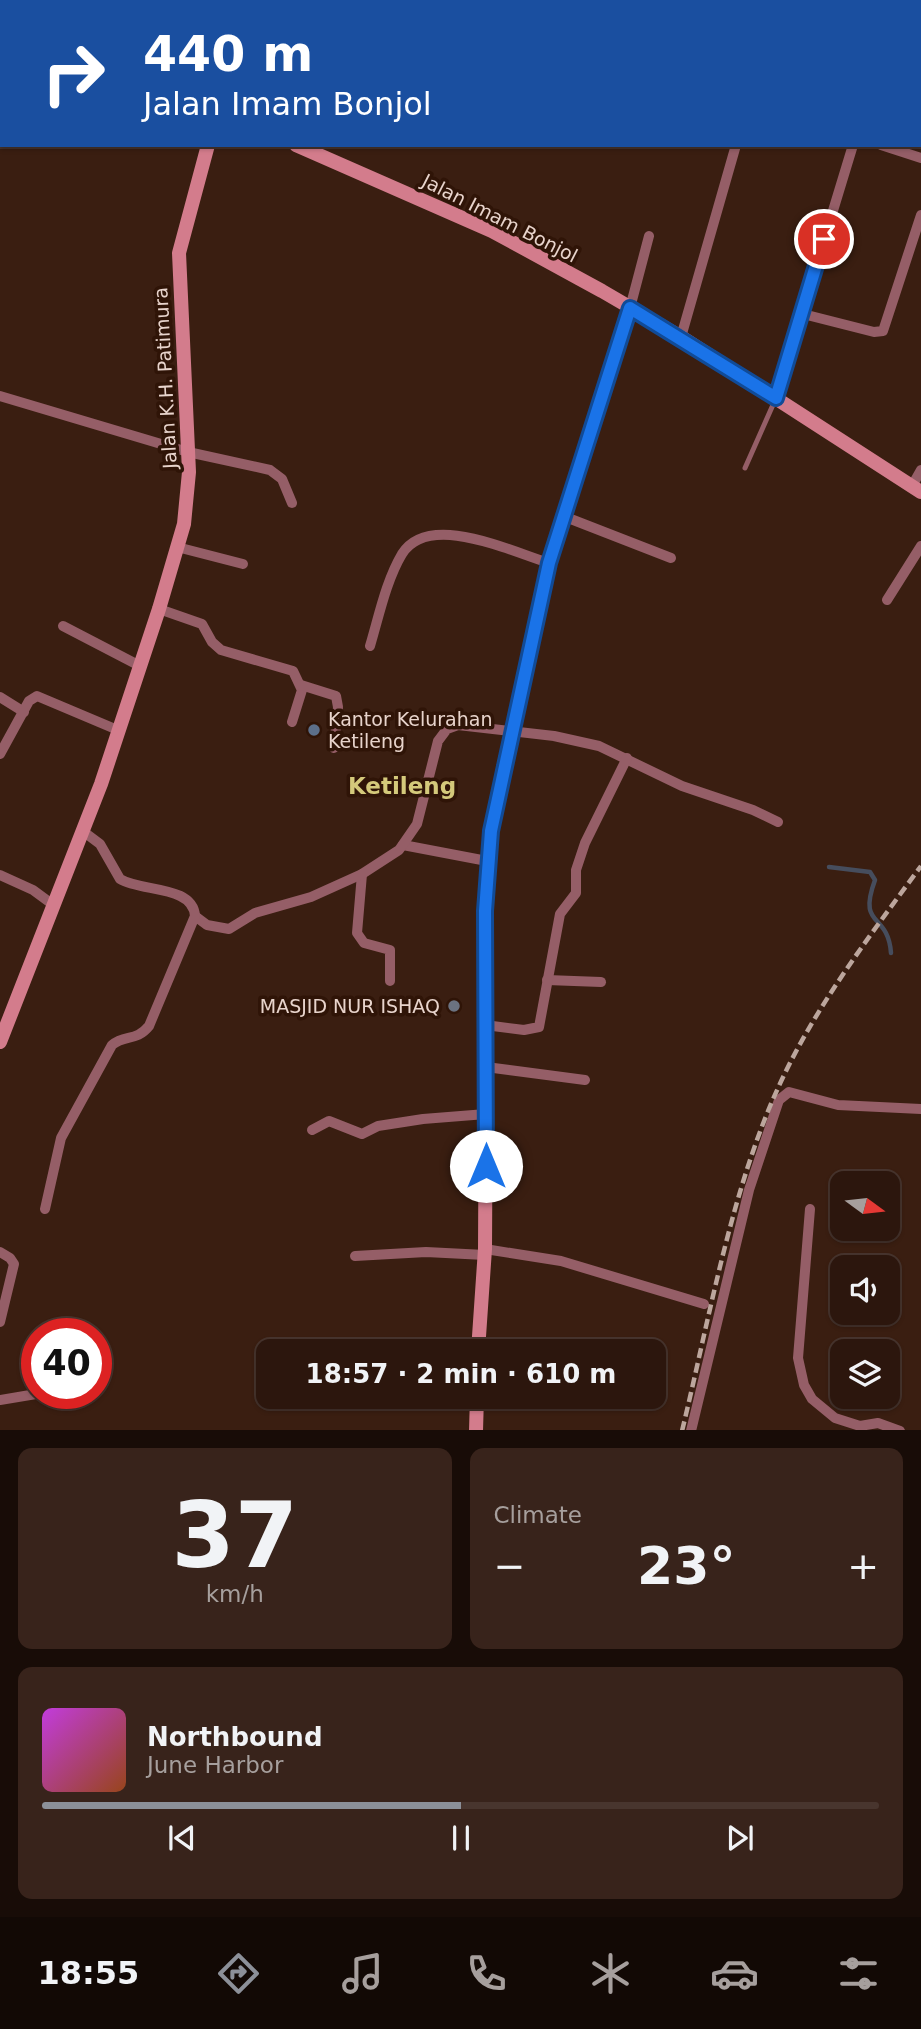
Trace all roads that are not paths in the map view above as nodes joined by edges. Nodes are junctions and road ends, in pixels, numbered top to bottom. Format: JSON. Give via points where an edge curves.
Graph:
{"nodes":[{"id":1,"x":207,"y":147,"type":"edge"},
{"id":2,"x":301,"y":147,"type":"edge"},
{"id":3,"x":735,"y":147,"type":"edge"},
{"id":4,"x":852,"y":147,"type":"edge"},
{"id":5,"x":887,"y":147,"type":"edge"},
{"id":6,"x":921,"y":158,"type":"edge"},
{"id":7,"x":921,"y":215,"type":"edge"},
{"id":8,"x":649,"y":236,"type":"dead end"},
{"id":9,"x":630,"y":308,"type":"junction"},
{"id":10,"x":803,"y":314,"type":"junction"},
{"id":11,"x":681,"y":337,"type":"junction"},
{"id":12,"x":0,"y":396,"type":"edge"},
{"id":13,"x":776,"y":398,"type":"junction"},
{"id":14,"x":188,"y":452,"type":"junction"},
{"id":15,"x":745,"y":468,"type":"dead end"},
{"id":16,"x":921,"y":470,"type":"edge"},
{"id":17,"x":917,"y":489,"type":"edge"},
{"id":18,"x":292,"y":503,"type":"dead end"},
{"id":19,"x":563,"y":516,"type":"junction"},
{"id":20,"x":921,"y":546,"type":"edge"},
{"id":21,"x":177,"y":547,"type":"junction"},
{"id":22,"x":671,"y":558,"type":"dead end"},
{"id":23,"x":549,"y":563,"type":"junction"},
{"id":24,"x":243,"y":564,"type":"dead end"},
{"id":25,"x":887,"y":600,"type":"dead end"},
{"id":26,"x":159,"y":610,"type":"junction"},
{"id":27,"x":62,"y":626,"type":"dead end"},
{"id":28,"x":370,"y":646,"type":"dead end"},
{"id":29,"x":140,"y":666,"type":"junction"},
{"id":30,"x":301,"y":685,"type":"junction"},
{"id":31,"x":0,"y":696,"type":"edge"},
{"id":32,"x":24,"y":712,"type":"junction"},
{"id":33,"x":292,"y":722,"type":"dead end"},
{"id":34,"x":120,"y":730,"type":"junction"},
{"id":35,"x":511,"y":730,"type":"junction"},
{"id":36,"x":334,"y":748,"type":"dead end"},
{"id":37,"x":0,"y":754,"type":"edge"},
{"id":38,"x":627,"y":758,"type":"junction"},
{"id":39,"x":778,"y":822,"type":"dead end"},
{"id":40,"x":84,"y":832,"type":"junction"},
{"id":41,"x":403,"y":845,"type":"junction"},
{"id":42,"x":487,"y":861,"type":"junction"},
{"id":43,"x":362,"y":874,"type":"junction"},
{"id":44,"x":0,"y":875,"type":"edge"},
{"id":45,"x":52,"y":904,"type":"junction"},
{"id":46,"x":195,"y":916,"type":"junction"},
{"id":47,"x":547,"y":980,"type":"junction"},
{"id":48,"x":390,"y":981,"type":"dead end"},
{"id":49,"x":601,"y":982,"type":"dead end"},
{"id":50,"x":485,"y":1025,"type":"junction"},
{"id":51,"x":1,"y":1035,"type":"edge"},
{"id":52,"x":486,"y":1067,"type":"junction"},
{"id":53,"x":585,"y":1080,"type":"dead end"},
{"id":54,"x":921,"y":1110,"type":"edge"},
{"id":55,"x":486,"y":1114,"type":"junction"},
{"id":56,"x":312,"y":1129,"type":"dead end"},
{"id":57,"x":44,"y":1209,"type":"dead end"},
{"id":58,"x":810,"y":1209,"type":"dead end"},
{"id":59,"x":0,"y":1252,"type":"edge"},
{"id":60,"x":485,"y":1252,"type":"junction"},
{"id":61,"x":355,"y":1256,"type":"dead end"},
{"id":62,"x":704,"y":1304,"type":"dead end"},
{"id":63,"x":0,"y":1322,"type":"edge"},
{"id":64,"x":479,"y":1339,"type":"edge"},
{"id":65,"x":21,"y":1396,"type":"edge"},
{"id":66,"x":0,"y":1400,"type":"edge"},
{"id":67,"x":477,"y":1409,"type":"edge"},
{"id":68,"x":476,"y":1430,"type":"edge"},
{"id":69,"x":691,"y":1430,"type":"edge"},
{"id":70,"x":900,"y":1430,"type":"edge"}],
"edges":[{"from":1,"to":14,"type":"street","name":"Jalan K.H. Patimura","via":[[178,253]]},
{"from":2,"to":9,"type":"street","name":"Jalan Imam Bonjol","via":[[492,231]]},
{"from":3,"to":11,"type":"street"},
{"from":4,"to":10,"type":"street"},
{"from":5,"to":6,"type":"street"},
{"from":7,"to":10,"type":"street","via":[[883,331]]},
{"from":8,"to":9,"type":"street"},
{"from":9,"to":11,"type":"street","name":"Jalan Imam Bonjol"},
{"from":9,"to":19,"type":"street"},
{"from":10,"to":13,"type":"street"},
{"from":11,"to":13,"type":"street","name":"Jalan Imam Bonjol"},
{"from":12,"to":14,"type":"street"},
{"from":13,"to":15,"type":"lane"},
{"from":13,"to":17,"type":"street","name":"Jalan Imam Bonjol"},
{"from":14,"to":18,"type":"street","via":[[270,470],[282,479]]},
{"from":14,"to":21,"type":"street","name":"Jalan K.H. Patimura","via":[[186,511]]},
{"from":16,"to":17,"type":"street"},
{"from":19,"to":22,"type":"street"},
{"from":19,"to":23,"type":"street"},
{"from":20,"to":25,"type":"street"},
{"from":21,"to":24,"type":"street"},
{"from":21,"to":26,"type":"street","name":"Jalan K.H. Patimura"},
{"from":23,"to":28,"type":"street","via":[[456,534],[429,535],[403,552]]},
{"from":23,"to":35,"type":"street"},
{"from":26,"to":29,"type":"street","name":"Jalan K.H. Patimura"},
{"from":26,"to":30,"type":"street","via":[[202,624],[221,650],[293,671]]},
{"from":27,"to":29,"type":"street"},
{"from":29,"to":34,"type":"street","name":"Jalan K.H. Patimura"},
{"from":30,"to":33,"type":"street"},
{"from":30,"to":36,"type":"street","via":[[335,696]]},
{"from":31,"to":32,"type":"street"},
{"from":32,"to":34,"type":"street","via":[[33,698],[42,697]]},
{"from":32,"to":37,"type":"street"},
{"from":34,"to":40,"type":"street","name":"Jalan K.H. Patimura"},
{"from":35,"to":38,"type":"street","via":[[579,740]]},
{"from":35,"to":41,"type":"street","via":[[458,725],[442,734],[417,824]]},
{"from":35,"to":42,"type":"street"},
{"from":38,"to":39,"type":"street","via":[[682,786]]},
{"from":38,"to":47,"type":"street","via":[[585,843],[576,870],[576,893],[560,914]]},
{"from":40,"to":45,"type":"street","name":"Jalan K.H. Patimura"},
{"from":40,"to":46,"type":"street","via":[[97,841],[123,881],[183,897],[192,904]]},
{"from":41,"to":42,"type":"street"},
{"from":41,"to":43,"type":"street"},
{"from":42,"to":50,"type":"street"},
{"from":43,"to":46,"type":"street","via":[[311,897],[255,913],[229,929],[207,925]]},
{"from":43,"to":48,"type":"street","via":[[357,933],[363,943],[390,950]]},
{"from":44,"to":45,"type":"street"},
{"from":45,"to":51,"type":"street","name":"Jalan K.H. Patimura"},
{"from":46,"to":57,"type":"street","via":[[149,1026],[136,1038],[112,1045],[61,1138]]},
{"from":47,"to":49,"type":"street"},
{"from":47,"to":50,"type":"street","via":[[539,1027],[524,1030]]},
{"from":50,"to":52,"type":"street"},
{"from":52,"to":53,"type":"street"},
{"from":52,"to":55,"type":"street"},
{"from":54,"to":69,"type":"street","via":[[838,1105],[789,1092],[779,1100],[750,1190]]},
{"from":55,"to":56,"type":"street","via":[[385,1125],[362,1134],[329,1121]]},
{"from":55,"to":60,"type":"street"},
{"from":58,"to":70,"type":"street","via":[[798,1358],[804,1385],[835,1418]]},
{"from":59,"to":63,"type":"street","via":[[14,1264]]},
{"from":60,"to":61,"type":"street"},
{"from":60,"to":62,"type":"street","via":[[561,1261]]},
{"from":60,"to":64,"type":"street"},
{"from":65,"to":66,"type":"street"},
{"from":67,"to":68,"type":"street"}]}
